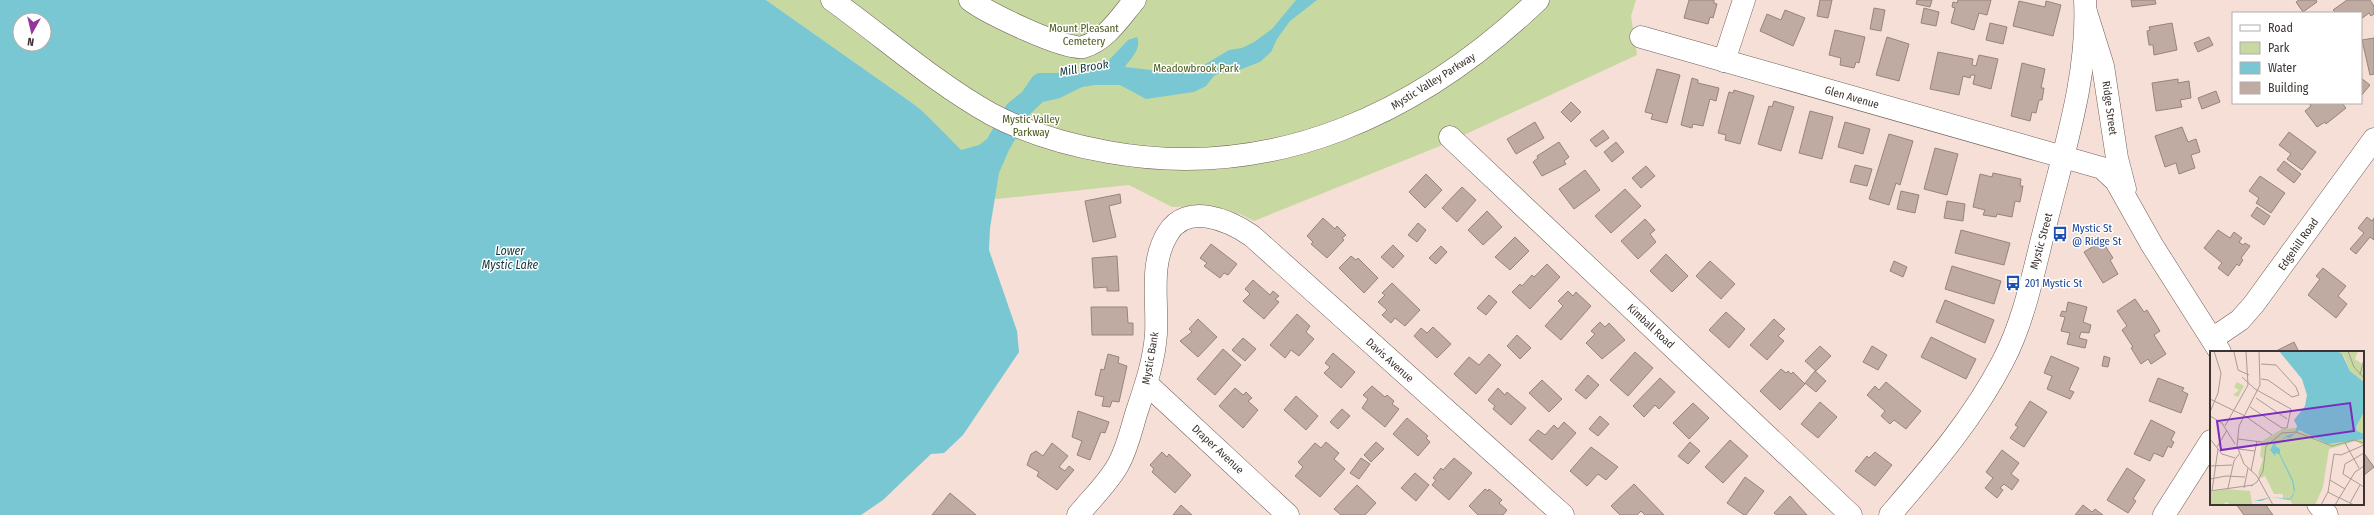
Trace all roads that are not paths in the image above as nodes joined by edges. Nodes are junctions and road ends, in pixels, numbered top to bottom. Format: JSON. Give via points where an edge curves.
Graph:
{"nodes":[{"id":1,"x":832,"y":0,"type":"edge"},
{"id":2,"x":970,"y":0,"type":"edge"},
{"id":3,"x":1136,"y":0,"type":"edge"},
{"id":4,"x":1538,"y":0,"type":"edge"},
{"id":5,"x":1744,"y":0,"type":"edge"},
{"id":6,"x":2085,"y":5,"type":"edge"},
{"id":7,"x":1641,"y":38,"type":"dead end"},
{"id":8,"x":1724,"y":61,"type":"junction"},
{"id":9,"x":1450,"y":137,"type":"dead end"},
{"id":10,"x":2374,"y":139,"type":"edge"},
{"id":11,"x":2063,"y":157,"type":"junction"},
{"id":12,"x":2130,"y":208,"type":"junction"},
{"id":13,"x":1211,"y":217,"type":"joint"},
{"id":14,"x":2216,"y":345,"type":"edge"},
{"id":15,"x":1147,"y":384,"type":"junction"},
{"id":16,"x":2210,"y":442,"type":"edge"},
{"id":17,"x":2319,"y":505,"type":"edge"},
{"id":18,"x":1078,"y":515,"type":"edge"},
{"id":19,"x":1288,"y":515,"type":"edge"},
{"id":20,"x":1563,"y":515,"type":"edge"},
{"id":21,"x":1851,"y":515,"type":"edge"},
{"id":22,"x":1890,"y":515,"type":"edge"},
{"id":23,"x":2164,"y":515,"type":"edge"},
{"id":24,"x":2327,"y":515,"type":"edge"}],
"edges":[{"from":1,"to":4,"type":"main road","name":"Mystic Valley Parkway","via":[[931,75],[992,114],[1032,131],[1097,150],[1173,159],[1230,157],[1304,143],[1340,132],[1408,100],[1475,56]]},
{"from":2,"to":3,"type":"main road","via":[[1015,24],[1058,42],[1082,47],[1102,38]]},
{"from":5,"to":8,"type":"main road"},
{"from":6,"to":11,"type":"main road","name":"Mystic Street","via":[[2084,54]]},
{"from":6,"to":12,"type":"main road","name":"Ridge Street","via":[[2104,66],[2117,158]]},
{"from":7,"to":8,"type":"main road","name":"Glen Avenue"},
{"from":8,"to":11,"type":"main road","name":"Glen Avenue"},
{"from":9,"to":21,"type":"main road","name":"Kimball Road"},
{"from":10,"to":14,"type":"main road","name":"Edgehill Road","via":[[2254,304]]},
{"from":11,"to":12,"type":"main road","name":"Ridge Street","via":[[2106,170],[2116,181]]},
{"from":11,"to":22,"type":"main road","name":"Mystic Street","via":[[2023,308],[2003,360],[1968,420]]},
{"from":12,"to":14,"type":"main road","name":"Ridge Street"},
{"from":13,"to":15,"type":"main road","name":"Mystic Bank","via":[[1192,218],[1176,224],[1168,232],[1162,245],[1156,271],[1156,334]]},
{"from":13,"to":20,"type":"main road","name":"Davis Avenue","via":[[1239,227],[1252,236]]},
{"from":15,"to":18,"type":"main road","name":"Mystic Bank","via":[[1118,465]]},
{"from":15,"to":19,"type":"main road","name":"Draper Avenue"},
{"from":16,"to":23,"type":"main road"},
{"from":17,"to":24,"type":"main road"}]}
